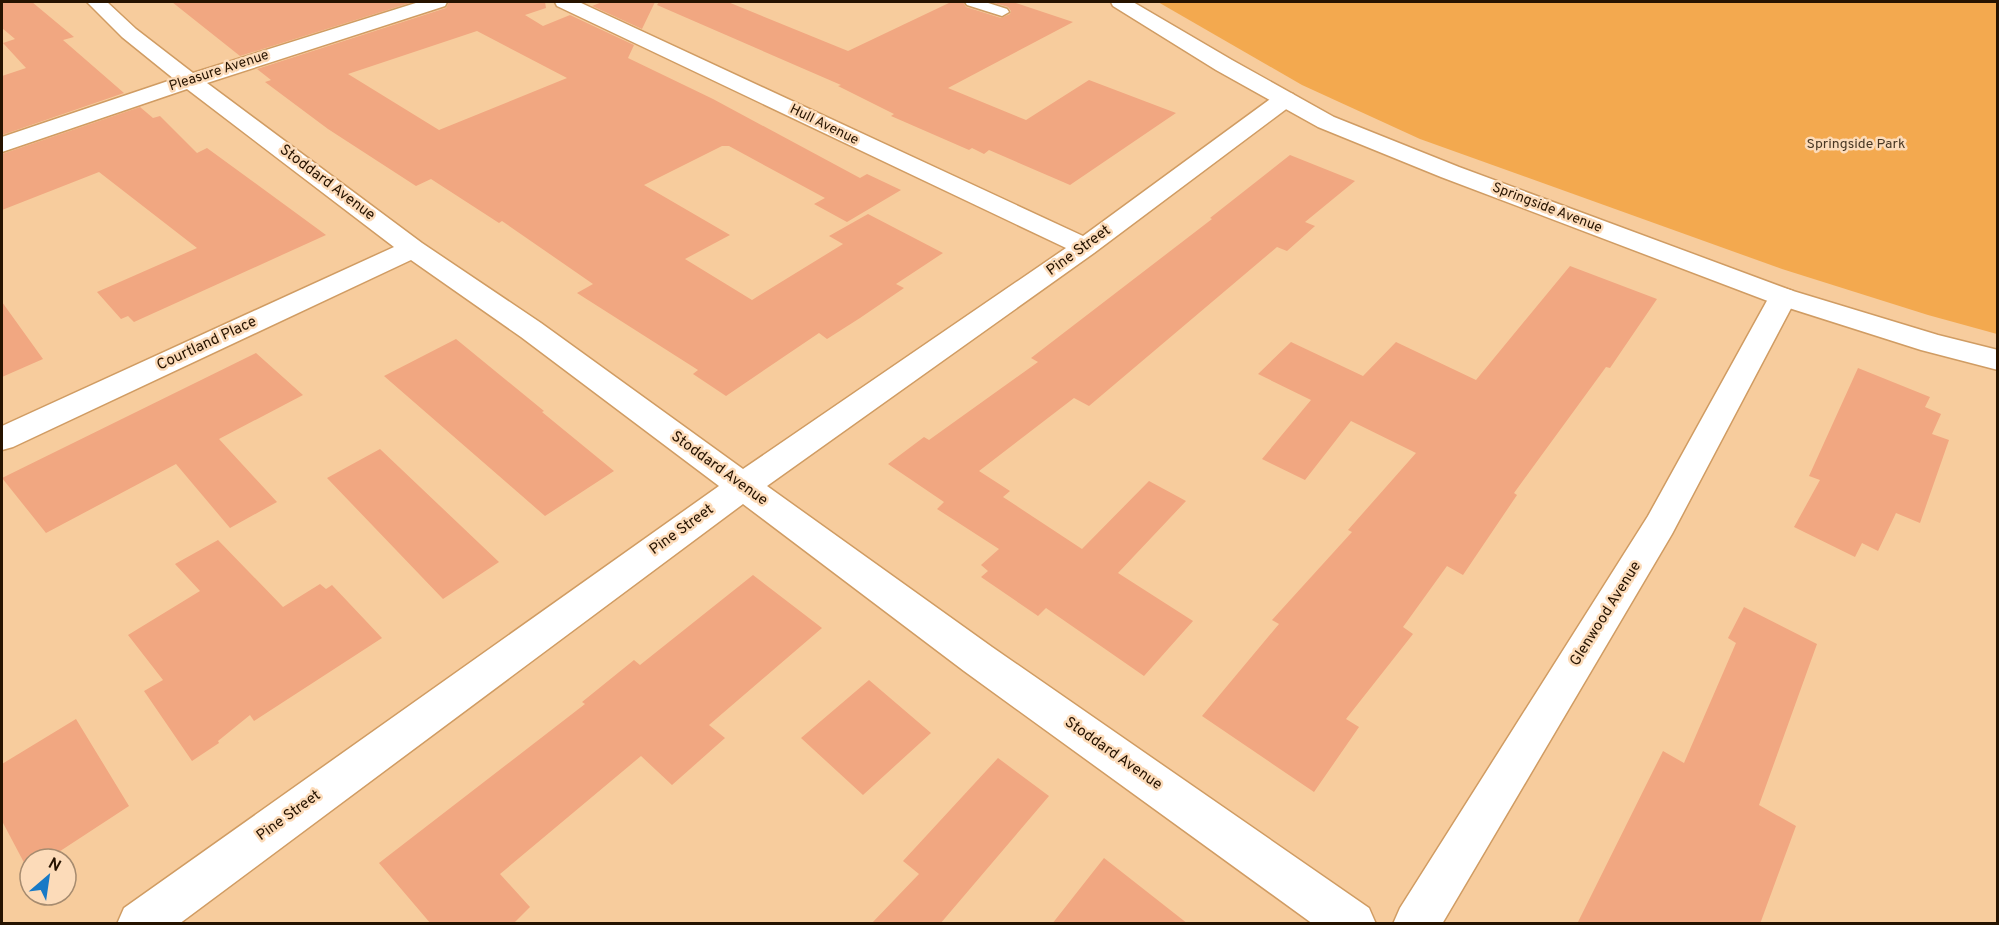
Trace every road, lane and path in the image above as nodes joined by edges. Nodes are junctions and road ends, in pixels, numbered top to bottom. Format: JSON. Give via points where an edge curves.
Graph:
{"nodes":[{"id":1,"x":96,"y":2,"type":"edge"},
{"id":2,"x":438,"y":2,"type":"edge"},
{"id":3,"x":564,"y":2,"type":"edge"},
{"id":4,"x":972,"y":2,"type":"edge"},
{"id":5,"x":1120,"y":2,"type":"edge"},
{"id":6,"x":1002,"y":12,"type":"dead end"},
{"id":7,"x":189,"y":80,"type":"junction"},
{"id":8,"x":1285,"y":99,"type":"junction"},
{"id":9,"x":2,"y":145,"type":"edge"},
{"id":10,"x":1085,"y":247,"type":"junction"},
{"id":11,"x":413,"y":249,"type":"junction"},
{"id":12,"x":1784,"y":297,"type":"junction"},
{"id":13,"x":1998,"y":360,"type":"edge"},
{"id":14,"x":2,"y":439,"type":"edge"},
{"id":15,"x":743,"y":486,"type":"junction"},
{"id":16,"x":140,"y":924,"type":"edge"},
{"id":17,"x":1353,"y":924,"type":"edge"},
{"id":18,"x":1416,"y":924,"type":"edge"}],
"edges":[{"from":1,"to":7,"type":"street","name":"Stoddard Avenue"},
{"from":2,"to":7,"type":"street","name":"Pleasure Avenue"},
{"from":3,"to":10,"type":"street","name":"Hull Avenue"},
{"from":4,"to":6,"type":"lane"},
{"from":5,"to":8,"type":"street","name":"Springside Avenue"},
{"from":7,"to":9,"type":"street","name":"Pleasure Avenue"},
{"from":7,"to":11,"type":"street","name":"Stoddard Avenue"},
{"from":8,"to":10,"type":"street","name":"Pine Street"},
{"from":8,"to":12,"type":"street","name":"Springside Avenue","via":[[1326,122]]},
{"from":10,"to":15,"type":"street","name":"Pine Street"},
{"from":11,"to":14,"type":"street","name":"Courtland Place"},
{"from":11,"to":15,"type":"street","name":"Stoddard Avenue","via":[[531,330]]},
{"from":12,"to":13,"type":"street","name":"Springside Avenue"},
{"from":12,"to":18,"type":"street","name":"Glenwood Avenue","via":[[1660,525]]},
{"from":15,"to":16,"type":"street","name":"Pine Street"},
{"from":15,"to":17,"type":"street","name":"Stoddard Avenue","via":[[987,665]]}]}
